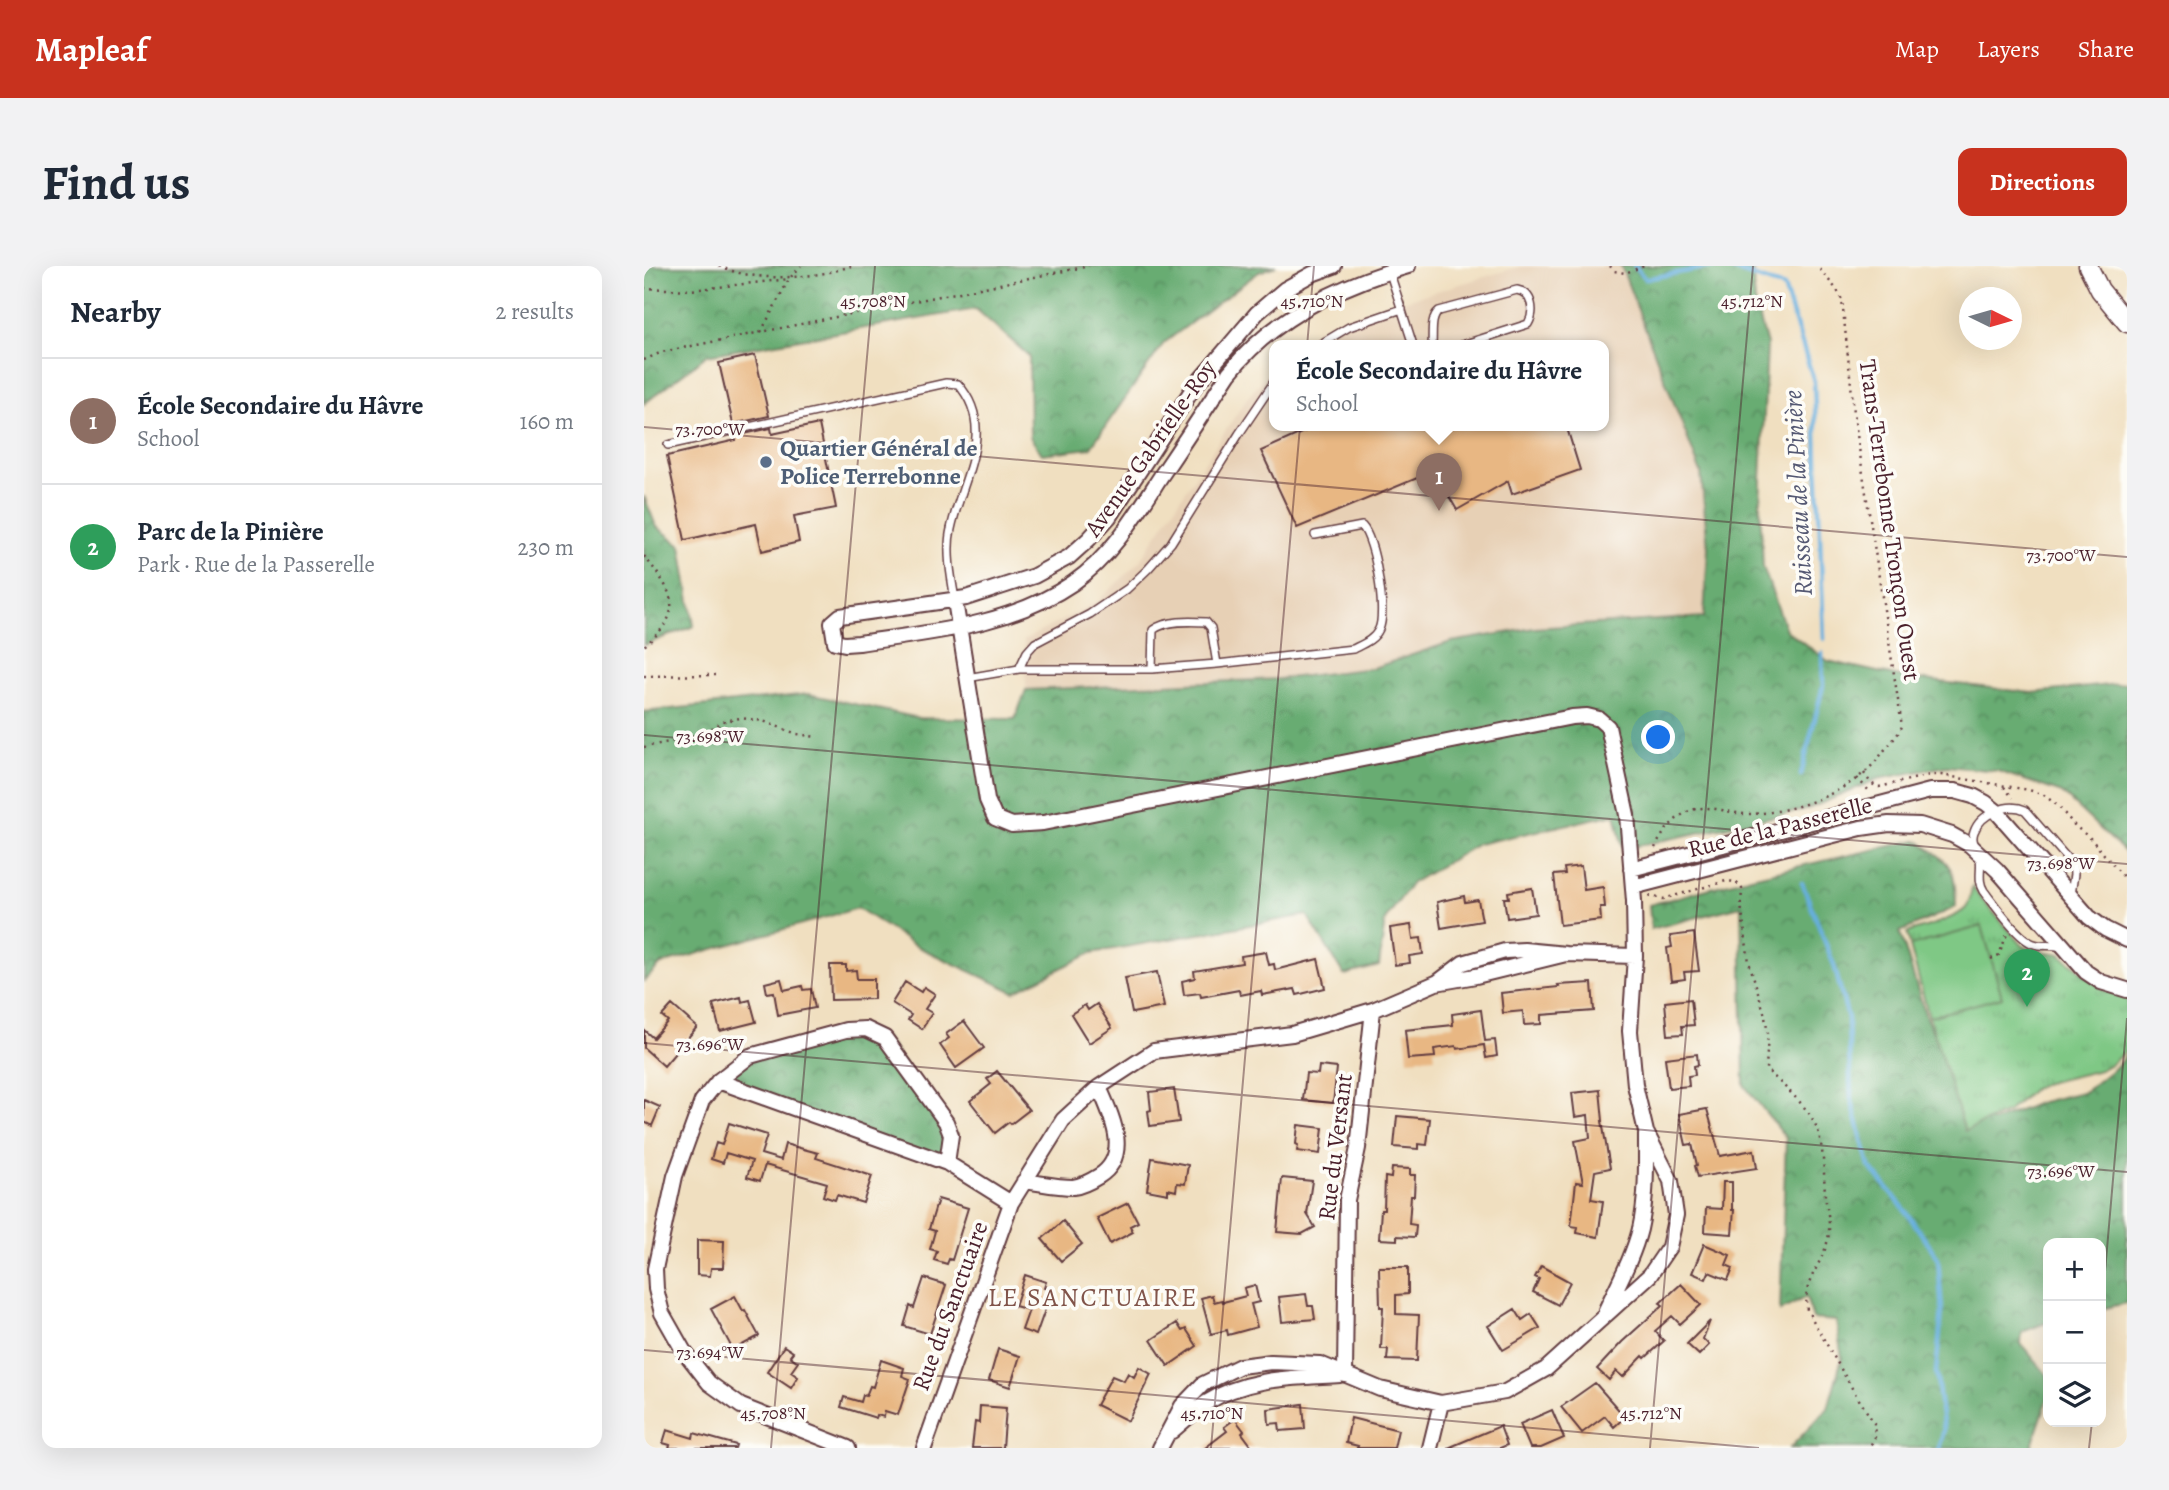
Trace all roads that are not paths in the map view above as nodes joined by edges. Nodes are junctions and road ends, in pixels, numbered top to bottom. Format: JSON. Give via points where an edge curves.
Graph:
{"nodes":[{"id":1,"x":1335,"y":266,"type":"edge"},
{"id":2,"x":1408,"y":266,"type":"edge"},
{"id":3,"x":2088,"y":266,"type":"edge"},
{"id":4,"x":1389,"y":269,"type":"edge"},
{"id":5,"x":1402,"y":309,"type":"junction"},
{"id":6,"x":2127,"y":323,"type":"edge"},
{"id":7,"x":1327,"y":340,"type":"edge"},
{"id":8,"x":1411,"y":340,"type":"edge"},
{"id":9,"x":1432,"y":340,"type":"edge"},
{"id":10,"x":1478,"y":340,"type":"edge"},
{"id":11,"x":1269,"y":391,"type":"edge"},
{"id":12,"x":668,"y":445,"type":"dead end"},
{"id":13,"x":1315,"y":535,"type":"dead end"},
{"id":14,"x":955,"y":601,"type":"junction"},
{"id":15,"x":959,"y":628,"type":"junction"},
{"id":16,"x":1216,"y":664,"type":"junction"},
{"id":17,"x":1019,"y":669,"type":"junction"},
{"id":18,"x":1152,"y":669,"type":"junction"},
{"id":19,"x":967,"y":678,"type":"junction"},
{"id":20,"x":1996,"y":811,"type":"junction"},
{"id":21,"x":1978,"y":851,"type":"junction"},
{"id":22,"x":1632,"y":869,"type":"junction"},
{"id":23,"x":1640,"y":889,"type":"junction"},
{"id":24,"x":2071,"y":899,"type":"junction"},
{"id":25,"x":2127,"y":940,"type":"edge"},
{"id":26,"x":2065,"y":948,"type":"junction"},
{"id":27,"x":1635,"y":956,"type":"junction"},
{"id":28,"x":2127,"y":990,"type":"edge"},
{"id":29,"x":1373,"y":1010,"type":"junction"},
{"id":30,"x":718,"y":1081,"type":"junction"},
{"id":31,"x":1099,"y":1087,"type":"junction"},
{"id":32,"x":1646,"y":1132,"type":"junction"},
{"id":33,"x":947,"y":1163,"type":"junction"},
{"id":34,"x":1024,"y":1181,"type":"junction"},
{"id":35,"x":1012,"y":1203,"type":"junction"},
{"id":36,"x":1602,"y":1318,"type":"junction"},
{"id":37,"x":1345,"y":1375,"type":"junction"},
{"id":38,"x":1441,"y":1403,"type":"junction"},
{"id":39,"x":1163,"y":1442,"type":"edge"},
{"id":40,"x":848,"y":1448,"type":"edge"},
{"id":41,"x":924,"y":1448,"type":"edge"},
{"id":42,"x":1430,"y":1448,"type":"edge"}],
"edges":[{"from":1,"to":14,"type":"street","name":"Avenue Gabrielle-Roy","via":[[1285,289],[1249,321],[1194,387],[1109,517],[1080,548],[1034,576]]},
{"from":2,"to":4,"type":"street","name":"Avenue Gabrielle-Roy"},
{"from":3,"to":6,"type":"street","via":[[2100,290]]},
{"from":4,"to":5,"type":"lane"},
{"from":4,"to":15,"type":"street","name":"Avenue Gabrielle-Roy","via":[[1302,309],[1243,355],[1127,528],[1075,582],[1022,609]]},
{"from":5,"to":7,"type":"lane","via":[[1349,327]]},
{"from":5,"to":8,"type":"lane"},
{"from":9,"to":10,"type":"lane","via":[[1439,311],[1517,290],[1528,295],[1533,310],[1528,324]]},
{"from":11,"to":17,"type":"lane","via":[[1171,543],[1148,569],[1090,614],[1035,643]]},
{"from":12,"to":14,"type":"lane","via":[[958,384],[975,415],[978,432],[949,542]]},
{"from":13,"to":16,"type":"lane","via":[[1354,527],[1367,531],[1376,561],[1382,617],[1379,631],[1353,649]]},
{"from":14,"to":15,"type":"street"},
{"from":14,"to":15,"type":"street","name":"Avenue Gabrielle-Roy","via":[[845,614],[835,618],[831,627],[835,642],[845,644]]},
{"from":15,"to":19,"type":"street"},
{"from":16,"to":18,"type":"lane"},
{"from":16,"to":18,"type":"lane","via":[[1211,628],[1206,622],[1194,621],[1160,624],[1153,630]]},
{"from":17,"to":18,"type":"lane"},
{"from":17,"to":19,"type":"lane"},
{"from":19,"to":22,"type":"street","via":[[986,800],[995,818],[1012,825],[1043,823],[1546,722],[1587,716],[1599,719],[1608,727],[1612,742]]},
{"from":20,"to":21,"type":"lane","via":[[1975,829],[1973,843]]},
{"from":20,"to":22,"type":"street","name":"Rue de la Passerelle","via":[[1965,793],[1930,791]]},
{"from":20,"to":24,"type":"street","name":"Rue de la Passerelle"},
{"from":20,"to":24,"type":"lane","via":[[2011,806],[2025,810],[2069,860],[2074,870]]},
{"from":21,"to":23,"type":"street","name":"Rue de la Passerelle","via":[[1952,835],[1920,825],[1876,825]]},
{"from":21,"to":26,"type":"street","name":"Rue de la Passerelle"},
{"from":21,"to":26,"type":"lane","via":[[1981,887],[2020,934],[2032,943]]},
{"from":22,"to":23,"type":"street"},
{"from":23,"to":27,"type":"street"},
{"from":24,"to":25,"type":"street","name":"Rue de la Passerelle","via":[[2098,924]]},
{"from":26,"to":28,"type":"street","name":"Rue de la Passerelle","via":[[2086,972]]},
{"from":27,"to":29,"type":"street","name":"Rue du Sanctuaire","via":[[1566,954],[1436,984]]},
{"from":27,"to":32,"type":"street","via":[[1630,1031]]},
{"from":29,"to":31,"type":"street","name":"Rue du Sanctuaire","via":[[1292,1034],[1154,1051]]},
{"from":29,"to":37,"type":"street","name":"Rue du Versant","via":[[1358,1147],[1347,1200]]},
{"from":30,"to":33,"type":"street"},
{"from":30,"to":33,"type":"street","via":[[750,1056],[846,1030],[866,1029],[885,1038],[946,1122],[951,1135]]},
{"from":30,"to":40,"type":"street","via":[[702,1101],[675,1176],[654,1269],[662,1313],[709,1383],[730,1399]]},
{"from":31,"to":34,"type":"street","name":"Rue du Sanctuaire","via":[[1063,1119]]},
{"from":31,"to":34,"type":"street","via":[[1115,1125],[1117,1154],[1105,1172],[1075,1187]]},
{"from":32,"to":36,"type":"street","via":[[1645,1198],[1639,1230]]},
{"from":32,"to":36,"type":"street","via":[[1671,1181],[1676,1215],[1669,1247],[1650,1275]]},
{"from":33,"to":35,"type":"street"},
{"from":34,"to":35,"type":"street","name":"Rue du Sanctuaire"},
{"from":35,"to":41,"type":"street","name":"Rue du Sanctuaire"},
{"from":36,"to":38,"type":"street","via":[[1546,1369],[1505,1392]]},
{"from":37,"to":38,"type":"street","via":[[1380,1389]]},
{"from":37,"to":39,"type":"street","via":[[1271,1379],[1244,1386],[1207,1402]]},
{"from":38,"to":42,"type":"street"}]}
